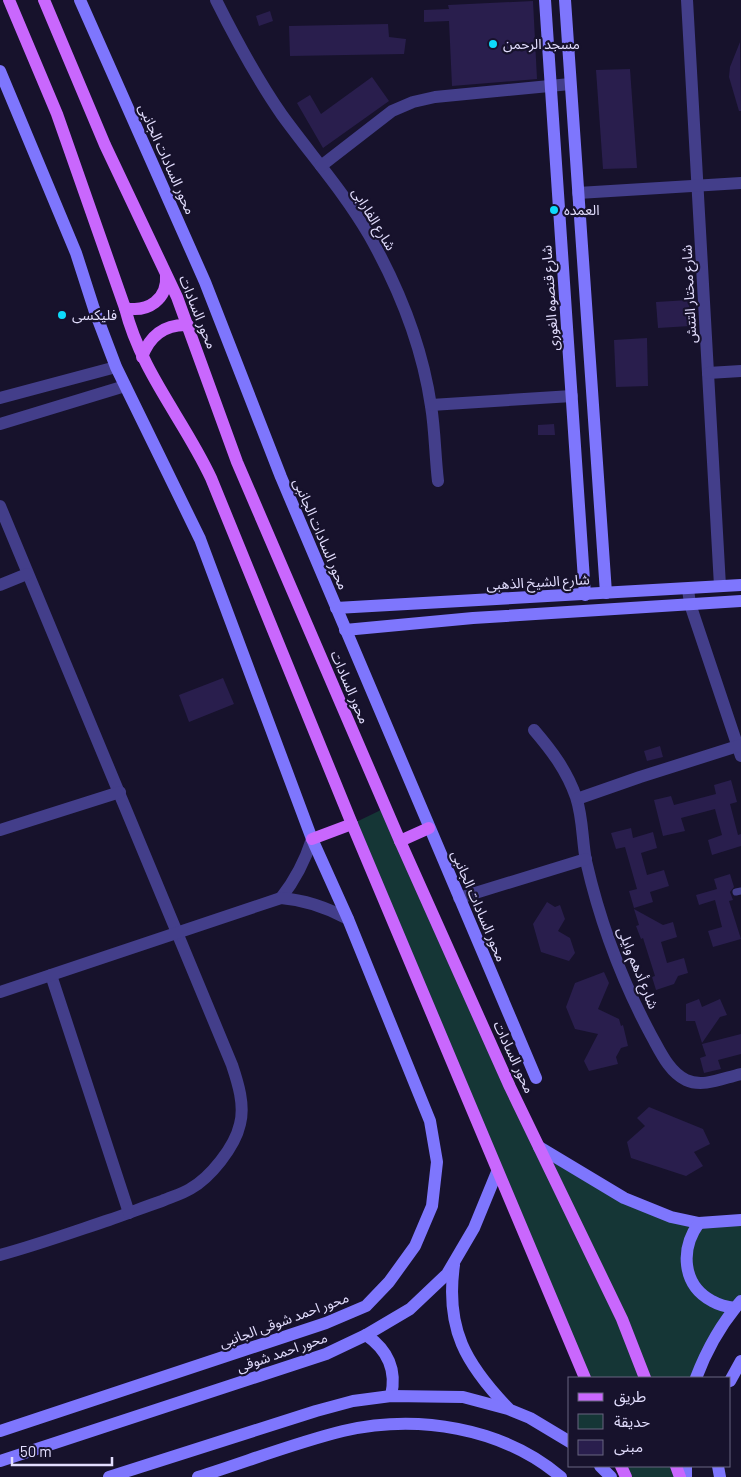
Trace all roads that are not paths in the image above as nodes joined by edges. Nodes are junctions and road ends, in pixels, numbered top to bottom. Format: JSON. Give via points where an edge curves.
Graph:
{"nodes":[{"id":1,"x":9,"y":0,"type":"edge"},
{"id":2,"x":44,"y":0,"type":"edge"},
{"id":3,"x":80,"y":0,"type":"edge"},
{"id":4,"x":216,"y":0,"type":"edge"},
{"id":5,"x":545,"y":0,"type":"edge"},
{"id":6,"x":565,"y":0,"type":"edge"},
{"id":7,"x":687,"y":0,"type":"edge"},
{"id":8,"x":0,"y":71,"type":"edge"},
{"id":9,"x":570,"y":84,"type":"junction"},
{"id":10,"x":550,"y":85,"type":"junction"},
{"id":11,"x":321,"y":166,"type":"junction"},
{"id":12,"x":741,"y":183,"type":"edge"},
{"id":13,"x":698,"y":186,"type":"junction"},
{"id":14,"x":578,"y":194,"type":"junction"},
{"id":15,"x":166,"y":273,"type":"junction"},
{"id":16,"x":126,"y":308,"type":"junction"},
{"id":17,"x":188,"y":325,"type":"junction"},
{"id":18,"x":142,"y":357,"type":"junction"},
{"id":19,"x":116,"y":367,"type":"junction"},
{"id":20,"x":741,"y":371,"type":"edge"},
{"id":21,"x":708,"y":373,"type":"junction"},
{"id":22,"x":125,"y":386,"type":"junction"},
{"id":23,"x":572,"y":396,"type":"junction"},
{"id":24,"x":0,"y":398,"type":"edge"},
{"id":25,"x":431,"y":406,"type":"junction"},
{"id":26,"x":0,"y":424,"type":"edge"},
{"id":27,"x":438,"y":481,"type":"dead end"},
{"id":28,"x":0,"y":506,"type":"edge"},
{"id":29,"x":27,"y":574,"type":"junction"},
{"id":30,"x":0,"y":585,"type":"edge"},
{"id":31,"x":741,"y":585,"type":"edge"},
{"id":32,"x":720,"y":586,"type":"junction"},
{"id":33,"x":688,"y":589,"type":"junction"},
{"id":34,"x":606,"y":593,"type":"junction"},
{"id":35,"x":586,"y":595,"type":"junction"},
{"id":36,"x":741,"y":601,"type":"edge"},
{"id":37,"x":690,"y":604,"type":"junction"},
{"id":38,"x":336,"y":608,"type":"junction"},
{"id":39,"x":345,"y":630,"type":"junction"},
{"id":40,"x":534,"y":730,"type":"dead end"},
{"id":41,"x":740,"y":749,"type":"edge"},
{"id":42,"x":120,"y":792,"type":"junction"},
{"id":43,"x":576,"y":799,"type":"junction"},
{"id":44,"x":352,"y":824,"type":"junction"},
{"id":45,"x":429,"y":828,"type":"junction"},
{"id":46,"x":0,"y":830,"type":"edge"},
{"id":47,"x":312,"y":839,"type":"junction"},
{"id":48,"x":400,"y":841,"type":"junction"},
{"id":49,"x":586,"y":859,"type":"junction"},
{"id":50,"x":281,"y":898,"type":"junction"},
{"id":51,"x":459,"y":898,"type":"junction"},
{"id":52,"x":348,"y":920,"type":"junction"},
{"id":53,"x":178,"y":932,"type":"junction"},
{"id":54,"x":52,"y":975,"type":"junction"},
{"id":55,"x":0,"y":992,"type":"edge"},
{"id":56,"x":741,"y":1074,"type":"edge"},
{"id":57,"x":536,"y":1078,"type":"dead end"},
{"id":58,"x":540,"y":1147,"type":"junction"},
{"id":59,"x":497,"y":1172,"type":"junction"},
{"id":60,"x":129,"y":1213,"type":"junction"},
{"id":61,"x":741,"y":1220,"type":"edge"},
{"id":62,"x":699,"y":1223,"type":"junction"},
{"id":63,"x":0,"y":1255,"type":"edge"},
{"id":64,"x":454,"y":1263,"type":"junction"},
{"id":65,"x":738,"y":1304,"type":"edge"},
{"id":66,"x":366,"y":1335,"type":"junction"},
{"id":67,"x":740,"y":1363,"type":"edge"},
{"id":68,"x":584,"y":1377,"type":"edge"},
{"id":69,"x":645,"y":1377,"type":"edge"},
{"id":70,"x":696,"y":1377,"type":"edge"},
{"id":71,"x":731,"y":1379,"type":"edge"},
{"id":72,"x":391,"y":1396,"type":"junction"},
{"id":73,"x":508,"y":1409,"type":"junction"},
{"id":74,"x":0,"y":1430,"type":"edge"},
{"id":75,"x":568,"y":1441,"type":"edge"},
{"id":76,"x":0,"y":1461,"type":"edge"},
{"id":77,"x":601,"y":1467,"type":"edge"},
{"id":78,"x":109,"y":1477,"type":"edge"},
{"id":79,"x":198,"y":1477,"type":"edge"},
{"id":80,"x":561,"y":1477,"type":"edge"},
{"id":81,"x":611,"y":1477,"type":"edge"}],
"edges":[{"from":1,"to":16,"type":"main road","via":[[57,114]]},
{"from":2,"to":15,"type":"main road","name":"محور السادات","via":[[105,145]]},
{"from":3,"to":38,"type":"street","name":"محور السادات الجانبى","via":[[205,282],[268,447]]},
{"from":4,"to":11,"type":"street","name":"شارع الفارابى","via":[[266,90]]},
{"from":5,"to":10,"type":"street","name":"شارع قنصوه الغورى"},
{"from":6,"to":9,"type":"street"},
{"from":7,"to":13,"type":"street","name":"شارع مختار التتش"},
{"from":8,"to":19,"type":"street","via":[[76,253]]},
{"from":9,"to":10,"type":"street"},
{"from":9,"to":14,"type":"street"},
{"from":10,"to":11,"type":"street","via":[[413,102],[392,111]]},
{"from":10,"to":23,"type":"street","name":"شارع قنصوه الغورى"},
{"from":11,"to":25,"type":"street","name":"شارع الفارابى","via":[[364,227],[400,296],[414,336]]},
{"from":12,"to":13,"type":"street"},
{"from":13,"to":14,"type":"street"},
{"from":13,"to":21,"type":"street","name":"شارع مختار التتش"},
{"from":14,"to":34,"type":"street"},
{"from":15,"to":16,"type":"main road","via":[[165,289],[156,303],[141,310]]},
{"from":15,"to":17,"type":"main road","name":"محور السادات"},
{"from":16,"to":18,"type":"main road"},
{"from":17,"to":18,"type":"main road","via":[[168,327],[159,332],[148,343]]},
{"from":17,"to":48,"type":"main road","name":"محور السادات","via":[[237,462]]},
{"from":18,"to":44,"type":"main road","via":[[211,478]]},
{"from":19,"to":22,"type":"street"},
{"from":19,"to":24,"type":"street"},
{"from":20,"to":21,"type":"street"},
{"from":21,"to":32,"type":"street","name":"شارع مختار التتش"},
{"from":22,"to":26,"type":"street"},
{"from":22,"to":47,"type":"street","via":[[200,539]]},
{"from":23,"to":25,"type":"street"},
{"from":23,"to":35,"type":"street","name":"شارع قنصوه الغورى"},
{"from":25,"to":27,"type":"street","name":"شارع الفارابى"},
{"from":28,"to":29,"type":"street"},
{"from":29,"to":30,"type":"street"},
{"from":29,"to":42,"type":"street"},
{"from":31,"to":32,"type":"street","name":"شارع الشيخ الذهبى"},
{"from":32,"to":33,"type":"street","name":"شارع الشيخ الذهبى"},
{"from":33,"to":34,"type":"street","name":"شارع الشيخ الذهبى"},
{"from":33,"to":37,"type":"street"},
{"from":34,"to":35,"type":"street","name":"شارع الشيخ الذهبى"},
{"from":35,"to":38,"type":"street","name":"شارع الشيخ الذهبى"},
{"from":36,"to":37,"type":"street"},
{"from":37,"to":39,"type":"street"},
{"from":37,"to":41,"type":"street"},
{"from":38,"to":39,"type":"street","name":"محور السادات الجانبى"},
{"from":39,"to":45,"type":"street","name":"محور السادات الجانبى"},
{"from":40,"to":43,"type":"street","name":"شارع أدهم وايلى","via":[[567,775]]},
{"from":41,"to":43,"type":"street"},
{"from":42,"to":46,"type":"street"},
{"from":42,"to":53,"type":"street"},
{"from":43,"to":49,"type":"street","name":"شارع أدهم وايلى"},
{"from":44,"to":47,"type":"main road"},
{"from":44,"to":59,"type":"main road"},
{"from":45,"to":48,"type":"main road"},
{"from":45,"to":51,"type":"street","name":"محور السادات الجانبى"},
{"from":47,"to":50,"type":"street","via":[[297,876]]},
{"from":47,"to":52,"type":"street"},
{"from":48,"to":58,"type":"main road","name":"محور السادات"},
{"from":49,"to":51,"type":"street"},
{"from":49,"to":56,"type":"street","name":"شارع أدهم وايلى","via":[[618,963],[664,1058],[676,1073],[696,1083]]},
{"from":50,"to":52,"type":"street","via":[[316,904]]},
{"from":50,"to":53,"type":"street"},
{"from":51,"to":57,"type":"street","name":"محور السادات الجانبى"},
{"from":52,"to":74,"type":"street","name":"محور احمد شوقى الجانبى","via":[[430,1122],[437,1162],[432,1206],[415,1246],[389,1282],[366,1306],[326,1324]]},
{"from":53,"to":54,"type":"street"},
{"from":53,"to":60,"type":"street","via":[[232,1065],[241,1095],[240,1124],[228,1151],[201,1183],[189,1191]]},
{"from":54,"to":55,"type":"street"},
{"from":54,"to":60,"type":"street"},
{"from":58,"to":62,"type":"street","via":[[624,1198],[671,1217]]},
{"from":58,"to":69,"type":"main road","name":"محور السادات","via":[[622,1319]]},
{"from":59,"to":64,"type":"street","name":"محور احمد شوقى","via":[[474,1228]]},
{"from":59,"to":68,"type":"main road"},
{"from":60,"to":63,"type":"street"},
{"from":61,"to":62,"type":"street"},
{"from":62,"to":65,"type":"street","via":[[686,1250],[691,1280],[711,1301],[720,1305]]},
{"from":64,"to":66,"type":"street","name":"محور احمد شوقى","via":[[447,1274],[410,1309]]},
{"from":64,"to":73,"type":"street","via":[[453,1311],[461,1341],[475,1370]]},
{"from":65,"to":70,"type":"street","via":[[710,1344]]},
{"from":66,"to":72,"type":"street","via":[[388,1356],[393,1376]]},
{"from":66,"to":76,"type":"street","name":"محور احمد شوقى","via":[[326,1354]]},
{"from":67,"to":71,"type":"street"},
{"from":72,"to":73,"type":"street","via":[[463,1397]]},
{"from":72,"to":78,"type":"street","via":[[316,1411]]},
{"from":73,"to":75,"type":"street"},
{"from":77,"to":81,"type":"street"},
{"from":79,"to":80,"type":"street","via":[[343,1431],[386,1425],[464,1429],[501,1441],[547,1465]]}]}
